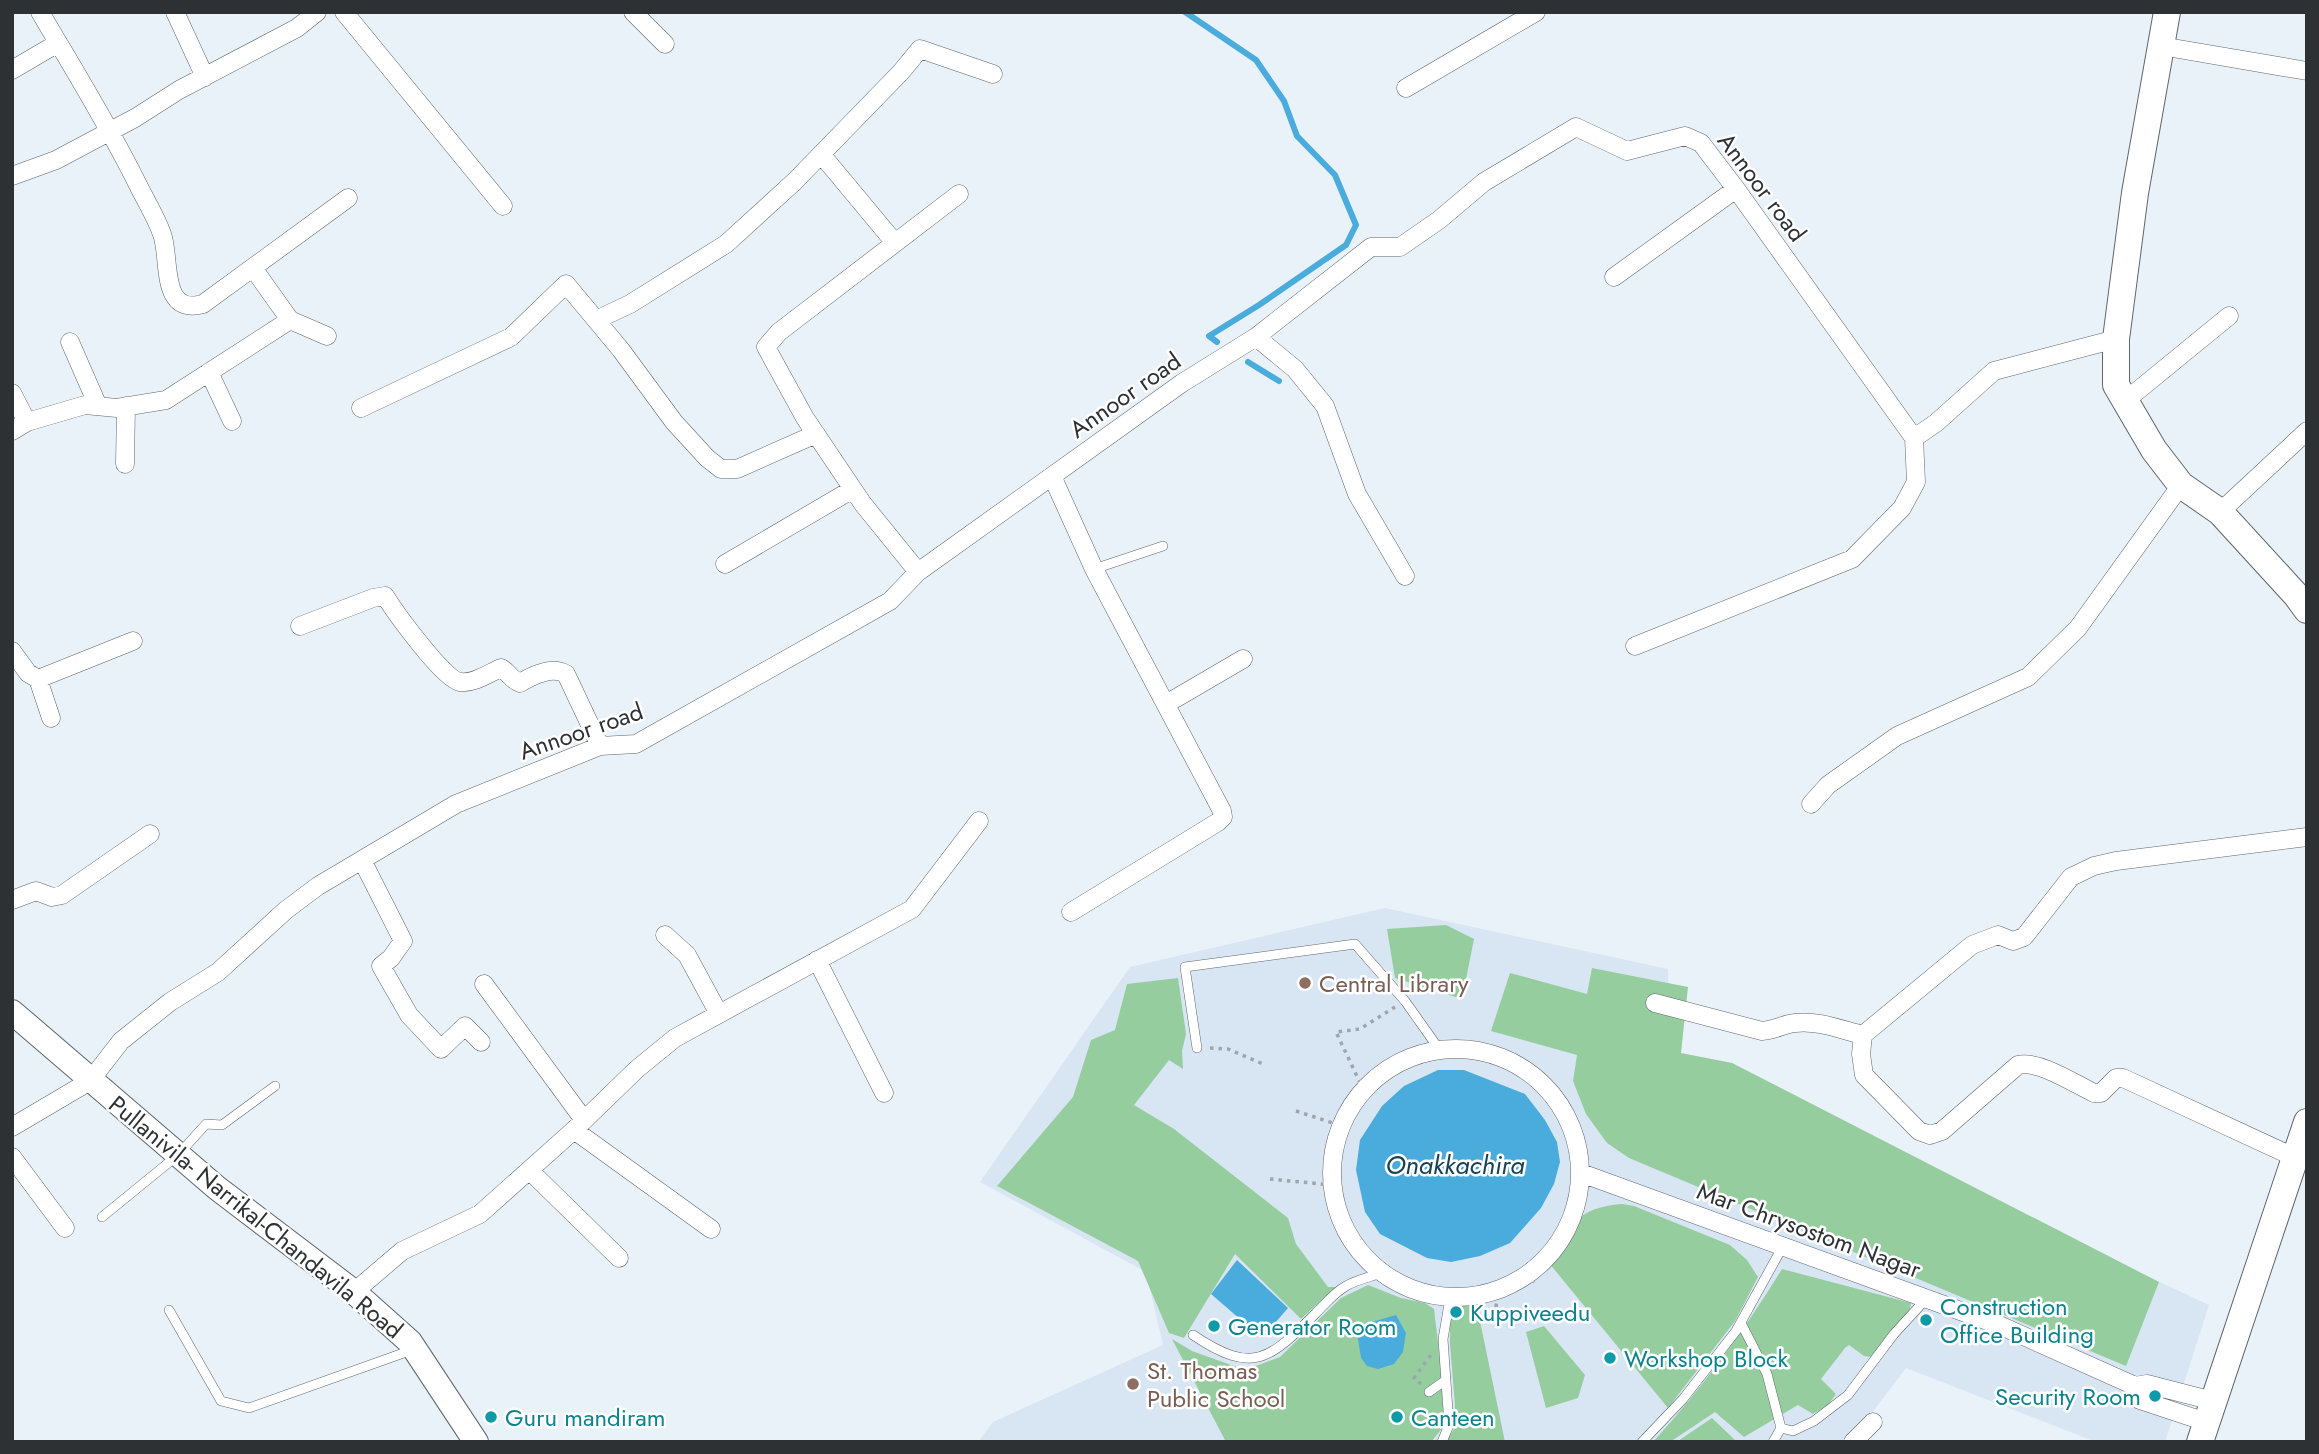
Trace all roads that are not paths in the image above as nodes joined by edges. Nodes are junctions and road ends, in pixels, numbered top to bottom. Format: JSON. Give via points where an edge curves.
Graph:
{"nodes":[{"id":1,"x":40,"y":12,"type":"edge"},
{"id":2,"x":176,"y":12,"type":"edge"},
{"id":3,"x":317,"y":12,"type":"edge"},
{"id":4,"x":344,"y":12,"type":"edge"},
{"id":5,"x":633,"y":12,"type":"edge"},
{"id":6,"x":1536,"y":12,"type":"edge"},
{"id":7,"x":2167,"y":12,"type":"edge"},
{"id":8,"x":58,"y":43,"type":"junction"},
{"id":9,"x":665,"y":44,"type":"dead end"},
{"id":10,"x":2161,"y":46,"type":"junction"},
{"id":11,"x":12,"y":70,"type":"edge"},
{"id":12,"x":2307,"y":71,"type":"edge"},
{"id":13,"x":993,"y":74,"type":"dead end"},
{"id":14,"x":205,"y":77,"type":"junction"},
{"id":15,"x":1406,"y":88,"type":"dead end"},
{"id":16,"x":111,"y":130,"type":"junction"},
{"id":17,"x":821,"y":154,"type":"junction"},
{"id":18,"x":12,"y":176,"type":"edge"},
{"id":19,"x":1736,"y":189,"type":"junction"},
{"id":20,"x":959,"y":194,"type":"dead end"},
{"id":21,"x":348,"y":198,"type":"dead end"},
{"id":22,"x":503,"y":206,"type":"dead end"},
{"id":23,"x":895,"y":243,"type":"junction"},
{"id":24,"x":253,"y":268,"type":"junction"},
{"id":25,"x":1614,"y":276,"type":"dead end"},
{"id":26,"x":2229,"y":316,"type":"dead end"},
{"id":27,"x":290,"y":320,"type":"junction"},
{"id":28,"x":596,"y":320,"type":"junction"},
{"id":29,"x":327,"y":336,"type":"dead end"},
{"id":30,"x":1256,"y":337,"type":"junction"},
{"id":31,"x":2116,"y":340,"type":"junction"},
{"id":32,"x":70,"y":342,"type":"dead end"},
{"id":33,"x":209,"y":372,"type":"junction"},
{"id":34,"x":12,"y":393,"type":"edge"},
{"id":35,"x":2125,"y":401,"type":"junction"},
{"id":36,"x":98,"y":406,"type":"junction"},
{"id":37,"x":125,"y":406,"type":"junction"},
{"id":38,"x":361,"y":408,"type":"dead end"},
{"id":39,"x":232,"y":421,"type":"dead end"},
{"id":40,"x":20,"y":426,"type":"edge"},
{"id":41,"x":2307,"y":431,"type":"edge"},
{"id":42,"x":816,"y":434,"type":"junction"},
{"id":43,"x":1914,"y":438,"type":"junction"},
{"id":44,"x":125,"y":464,"type":"dead end"},
{"id":45,"x":1052,"y":476,"type":"junction"},
{"id":46,"x":2180,"y":485,"type":"junction"},
{"id":47,"x":853,"y":489,"type":"junction"},
{"id":48,"x":2220,"y":512,"type":"junction"},
{"id":49,"x":1163,"y":546,"type":"dead end"},
{"id":50,"x":725,"y":564,"type":"dead end"},
{"id":51,"x":1094,"y":569,"type":"junction"},
{"id":52,"x":918,"y":572,"type":"junction"},
{"id":53,"x":1405,"y":576,"type":"dead end"},
{"id":54,"x":2307,"y":610,"type":"edge"},
{"id":55,"x":300,"y":626,"type":"dead end"},
{"id":56,"x":134,"y":641,"type":"dead end"},
{"id":57,"x":1635,"y":646,"type":"dead end"},
{"id":58,"x":12,"y":651,"type":"edge"},
{"id":59,"x":1243,"y":659,"type":"dead end"},
{"id":60,"x":38,"y":680,"type":"junction"},
{"id":61,"x":1166,"y":704,"type":"junction"},
{"id":62,"x":51,"y":718,"type":"dead end"},
{"id":63,"x":600,"y":746,"type":"junction"},
{"id":64,"x":1811,"y":804,"type":"dead end"},
{"id":65,"x":979,"y":821,"type":"dead end"},
{"id":66,"x":150,"y":834,"type":"dead end"},
{"id":67,"x":2307,"y":837,"type":"edge"},
{"id":68,"x":362,"y":860,"type":"junction"},
{"id":69,"x":12,"y":900,"type":"edge"},
{"id":70,"x":1071,"y":912,"type":"dead end"},
{"id":71,"x":665,"y":935,"type":"dead end"},
{"id":72,"x":817,"y":960,"type":"junction"},
{"id":73,"x":484,"y":984,"type":"dead end"},
{"id":74,"x":1655,"y":1003,"type":"dead end"},
{"id":75,"x":12,"y":1012,"type":"edge"},
{"id":76,"x":719,"y":1014,"type":"junction"},
{"id":77,"x":1863,"y":1035,"type":"junction"},
{"id":78,"x":481,"y":1042,"type":"dead end"},
{"id":79,"x":1197,"y":1048,"type":"road end"},
{"id":80,"x":1439,"y":1049,"type":"junction"},
{"id":81,"x":90,"y":1081,"type":"junction"},
{"id":82,"x":275,"y":1086,"type":"dead end"},
{"id":83,"x":884,"y":1093,"type":"dead end"},
{"id":84,"x":2307,"y":1122,"type":"edge"},
{"id":85,"x":579,"y":1125,"type":"junction"},
{"id":86,"x":12,"y":1127,"type":"edge"},
{"id":87,"x":178,"y":1155,"type":"junction"},
{"id":88,"x":12,"y":1157,"type":"edge"},
{"id":89,"x":2296,"y":1158,"type":"junction"},
{"id":90,"x":529,"y":1170,"type":"junction"},
{"id":91,"x":1581,"y":1173,"type":"junction"},
{"id":92,"x":102,"y":1217,"type":"dead end"},
{"id":93,"x":65,"y":1228,"type":"dead end"},
{"id":94,"x":711,"y":1229,"type":"dead end"},
{"id":95,"x":1783,"y":1246,"type":"junction"},
{"id":96,"x":619,"y":1258,"type":"dead end"},
{"id":97,"x":1381,"y":1273,"type":"junction"},
{"id":98,"x":354,"y":1292,"type":"junction"},
{"id":99,"x":1450,"y":1298,"type":"junction"},
{"id":100,"x":1927,"y":1298,"type":"junction"},
{"id":101,"x":169,"y":1311,"type":"dead end"},
{"id":102,"x":1741,"y":1323,"type":"junction"},
{"id":103,"x":1193,"y":1335,"type":"dead end"},
{"id":104,"x":415,"y":1349,"type":"junction"},
{"id":105,"x":1446,"y":1380,"type":"junction"},
{"id":106,"x":1429,"y":1392,"type":"dead end"},
{"id":107,"x":1873,"y":1422,"type":"dead end"},
{"id":108,"x":2206,"y":1422,"type":"edge"},
{"id":109,"x":1781,"y":1428,"type":"junction"},
{"id":110,"x":476,"y":1442,"type":"edge"},
{"id":111,"x":1442,"y":1442,"type":"edge"},
{"id":112,"x":1642,"y":1442,"type":"edge"},
{"id":113,"x":1773,"y":1442,"type":"edge"},
{"id":114,"x":1853,"y":1442,"type":"edge"}],
"edges":[{"from":1,"to":8,"type":"street"},
{"from":2,"to":14,"type":"street"},
{"from":3,"to":14,"type":"street","via":[[297,28]]},
{"from":4,"to":22,"type":"street"},
{"from":5,"to":9,"type":"street"},
{"from":6,"to":15,"type":"street"},
{"from":7,"to":10,"type":"main road"},
{"from":8,"to":11,"type":"street"},
{"from":8,"to":16,"type":"street"},
{"from":10,"to":12,"type":"street"},
{"from":10,"to":31,"type":"main road"},
{"from":13,"to":17,"type":"street","via":[[920,49]]},
{"from":14,"to":16,"type":"street"},
{"from":16,"to":18,"type":"street","via":[[56,160]]},
{"from":16,"to":24,"type":"street","via":[[163,236],[172,291],[181,303],[190,307],[203,304]]},
{"from":17,"to":23,"type":"street"},
{"from":17,"to":28,"type":"street","via":[[726,243],[630,304]]},
{"from":19,"to":25,"type":"street"},
{"from":19,"to":30,"type":"street","name":"Annoor road","via":[[1701,143],[1685,136],[1627,151],[1576,127],[1484,182],[1400,247],[1371,247]]},
{"from":19,"to":43,"type":"street","name":"Annoor road"},
{"from":20,"to":23,"type":"street"},
{"from":21,"to":24,"type":"street"},
{"from":23,"to":42,"type":"street","via":[[779,332],[766,347]]},
{"from":24,"to":27,"type":"street"},
{"from":26,"to":35,"type":"street"},
{"from":27,"to":29,"type":"street"},
{"from":27,"to":33,"type":"street"},
{"from":28,"to":38,"type":"street","via":[[566,284],[511,338]]},
{"from":28,"to":42,"type":"street","via":[[674,422],[721,469],[737,469]]},
{"from":30,"to":45,"type":"street","name":"Annoor road","via":[[1182,383]]},
{"from":30,"to":53,"type":"street","via":[[1294,369],[1325,406],[1357,494]]},
{"from":31,"to":35,"type":"main road","via":[[2116,385]]},
{"from":31,"to":43,"type":"street","via":[[1994,371]]},
{"from":32,"to":36,"type":"street"},
{"from":33,"to":37,"type":"street","via":[[166,400]]},
{"from":33,"to":39,"type":"street"},
{"from":34,"to":40,"type":"street"},
{"from":35,"to":46,"type":"main road"},
{"from":36,"to":37,"type":"street"},
{"from":36,"to":40,"type":"street","via":[[85,405]]},
{"from":37,"to":44,"type":"street"},
{"from":41,"to":48,"type":"street"},
{"from":42,"to":47,"type":"street"},
{"from":43,"to":57,"type":"street","via":[[1916,482],[1902,508],[1852,559]]},
{"from":45,"to":51,"type":"street"},
{"from":45,"to":52,"type":"street","name":"Annoor road"},
{"from":46,"to":48,"type":"main road"},
{"from":46,"to":64,"type":"street","via":[[2078,628],[2028,677],[1897,736],[1828,785]]},
{"from":47,"to":50,"type":"street"},
{"from":47,"to":52,"type":"street"},
{"from":48,"to":54,"type":"main road"},
{"from":49,"to":51,"type":"lane"},
{"from":51,"to":61,"type":"street"},
{"from":52,"to":63,"type":"street","name":"Annoor road","via":[[890,601],[636,744]]},
{"from":55,"to":63,"type":"street","via":[[384,596],[447,676],[458,682],[470,682],[501,668],[520,683],[554,670],[566,674]]},
{"from":56,"to":60,"type":"street"},
{"from":58,"to":60,"type":"street"},
{"from":59,"to":61,"type":"street"},
{"from":60,"to":62,"type":"street"},
{"from":61,"to":70,"type":"street","via":[[1223,817]]},
{"from":63,"to":68,"type":"street","name":"Annoor road","via":[[456,804]]},
{"from":65,"to":72,"type":"street","via":[[912,909]]},
{"from":66,"to":69,"type":"street","via":[[62,895],[36,891]]},
{"from":67,"to":77,"type":"street","via":[[2094,866],[2071,877],[2024,937],[2013,941],[1998,935],[1972,946]]},
{"from":68,"to":78,"type":"street","via":[[402,941],[380,965],[409,1015],[441,1049],[466,1026]]},
{"from":68,"to":81,"type":"street","name":"Annoor road","via":[[286,910],[218,972],[121,1041]]},
{"from":71,"to":76,"type":"street","via":[[687,955]]},
{"from":72,"to":76,"type":"street"},
{"from":72,"to":83,"type":"street"},
{"from":73,"to":85,"type":"street"},
{"from":74,"to":77,"type":"street","via":[[1762,1031],[1807,1022]]},
{"from":75,"to":81,"type":"street","name":"Pullanivila- Narrikal-Chandavila Road"},
{"from":76,"to":85,"type":"street","via":[[675,1038]]},
{"from":77,"to":89,"type":"street","via":[[1864,1075],[1919,1131],[1930,1135],[1942,1131],[2024,1064],[2037,1065],[2094,1093],[2123,1078]]},
{"from":79,"to":80,"type":"lane","via":[[1185,967],[1355,944]]},
{"from":80,"to":91,"type":"street","via":[[1475,1049],[1498,1055],[1539,1078],[1562,1105],[1576,1138]]},
{"from":80,"to":97,"type":"street","via":[[1404,1059],[1373,1079],[1350,1108],[1335,1142],[1332,1185],[1338,1215],[1355,1247]]},
{"from":81,"to":86,"type":"street"},
{"from":81,"to":87,"type":"street","name":"Pullanivila- Narrikal-Chandavila Road"},
{"from":82,"to":87,"type":"lane","via":[[222,1125],[206,1124]]},
{"from":84,"to":89,"type":"main road"},
{"from":85,"to":90,"type":"street"},
{"from":85,"to":94,"type":"street"},
{"from":87,"to":92,"type":"lane"},
{"from":87,"to":98,"type":"street","name":"Pullanivila- Narrikal-Chandavila Road"},
{"from":88,"to":93,"type":"street"},
{"from":89,"to":108,"type":"main road"},
{"from":90,"to":96,"type":"street"},
{"from":90,"to":98,"type":"street","via":[[480,1214],[402,1251]]},
{"from":91,"to":95,"type":"street","name":"Mar Chrysostom Nagar"},
{"from":91,"to":99,"type":"street","via":[[1576,1206],[1563,1237],[1532,1277],[1483,1295]]},
{"from":95,"to":100,"type":"street","name":"Mar Chrysostom Nagar"},
{"from":95,"to":102,"type":"lane"},
{"from":97,"to":99,"type":"street","via":[[1414,1291]]},
{"from":97,"to":103,"type":"lane","via":[[1346,1286],[1267,1354],[1231,1357]]},
{"from":98,"to":104,"type":"street","name":"Pullanivila- Narrikal-Chandavila Road"},
{"from":99,"to":105,"type":"lane","via":[[1443,1339]]},
{"from":100,"to":108,"type":"street","name":"Mar Chrysostom Nagar","via":[[2135,1386],[2147,1384]]},
{"from":100,"to":109,"type":"lane","via":[[1847,1395],[1814,1422],[1793,1431]]},
{"from":101,"to":104,"type":"lane","via":[[221,1401],[249,1408]]},
{"from":102,"to":109,"type":"lane","via":[[1767,1374]]},
{"from":102,"to":112,"type":"lane","via":[[1683,1399]]},
{"from":104,"to":110,"type":"street","name":"Pullanivila- Narrikal-Chandavila Road"},
{"from":105,"to":106,"type":"lane"},
{"from":105,"to":111,"type":"lane","via":[[1449,1425]]},
{"from":107,"to":114,"type":"street"},
{"from":109,"to":113,"type":"lane"}]}
